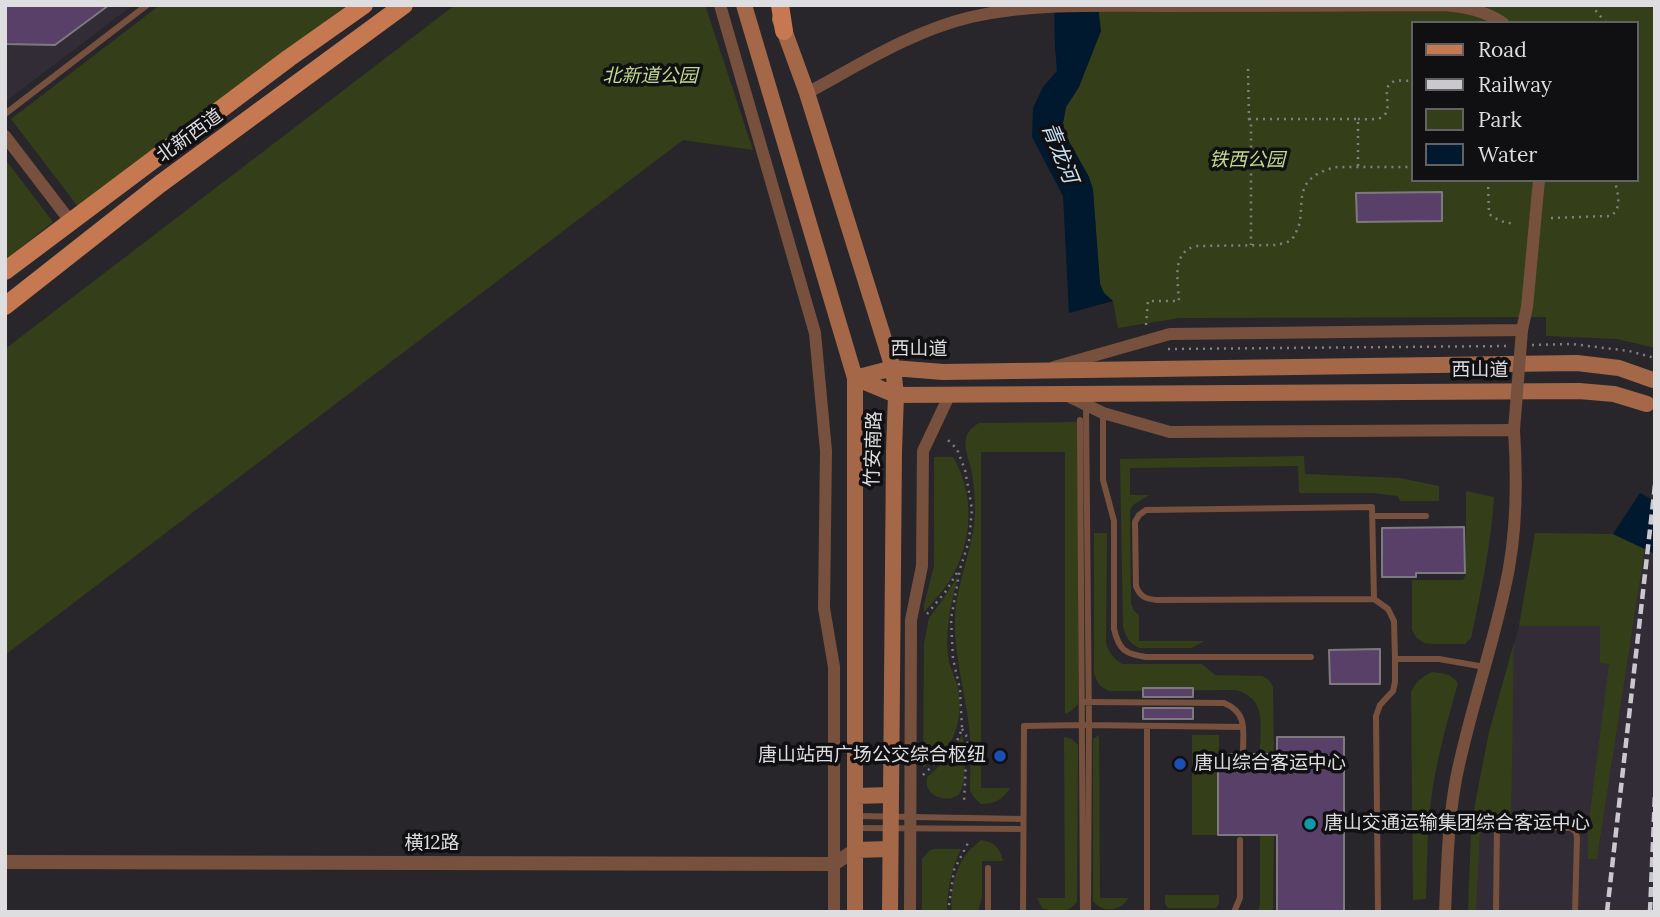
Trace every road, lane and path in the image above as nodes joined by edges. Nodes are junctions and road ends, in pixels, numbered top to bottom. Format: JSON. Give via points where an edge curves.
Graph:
{"nodes":[{"id":1,"x":147,"y":5,"type":"edge"},
{"id":2,"x":364,"y":5,"type":"edge"},
{"id":3,"x":404,"y":5,"type":"edge"},
{"id":4,"x":720,"y":5,"type":"edge"},
{"id":5,"x":744,"y":5,"type":"edge"},
{"id":6,"x":778,"y":5,"type":"edge"},
{"id":7,"x":1591,"y":5,"type":"edge"},
{"id":8,"x":1120,"y":6,"type":"edge"},
{"id":9,"x":1500,"y":21,"type":"edge"},
{"id":10,"x":1604,"y":21,"type":"edge"},
{"id":11,"x":784,"y":31,"type":"joint"},
{"id":12,"x":1248,"y":69,"type":"dead end"},
{"id":13,"x":1412,"y":81,"type":"edge"},
{"id":14,"x":807,"y":93,"type":"junction"},
{"id":15,"x":5,"y":114,"type":"edge"},
{"id":16,"x":1249,"y":119,"type":"junction"},
{"id":17,"x":1358,"y":119,"type":"junction"},
{"id":18,"x":5,"y":136,"type":"edge"},
{"id":19,"x":1358,"y":167,"type":"junction"},
{"id":20,"x":1412,"y":167,"type":"edge"},
{"id":21,"x":1488,"y":182,"type":"edge"},
{"id":22,"x":1539,"y":182,"type":"edge"},
{"id":23,"x":1615,"y":182,"type":"edge"},
{"id":24,"x":1551,"y":218,"type":"dead end"},
{"id":25,"x":70,"y":221,"type":"junction"},
{"id":26,"x":1514,"y":224,"type":"dead end"},
{"id":27,"x":1251,"y":245,"type":"junction"},
{"id":28,"x":5,"y":271,"type":"edge"},
{"id":29,"x":5,"y":306,"type":"edge"},
{"id":30,"x":1146,"y":325,"type":"dead end"},
{"id":31,"x":1522,"y":330,"type":"junction"},
{"id":32,"x":1518,"y":345,"type":"dead end"},
{"id":33,"x":1532,"y":345,"type":"dead end"},
{"id":34,"x":1164,"y":349,"type":"dead end"},
{"id":35,"x":1655,"y":358,"type":"edge"},
{"id":36,"x":893,"y":368,"type":"junction"},
{"id":37,"x":1039,"y":371,"type":"junction"},
{"id":38,"x":855,"y":378,"type":"junction"},
{"id":39,"x":1653,"y":380,"type":"dead end"},
{"id":40,"x":1064,"y":394,"type":"junction"},
{"id":41,"x":896,"y":395,"type":"junction"},
{"id":42,"x":949,"y":396,"type":"junction"},
{"id":43,"x":1647,"y":404,"type":"dead end"},
{"id":44,"x":1086,"y":406,"type":"junction"},
{"id":45,"x":1103,"y":413,"type":"junction"},
{"id":46,"x":1080,"y":420,"type":"dead end"},
{"id":47,"x":1514,"y":430,"type":"junction"},
{"id":48,"x":940,"y":432,"type":"dead end"},
{"id":49,"x":1373,"y":516,"type":"junction"},
{"id":50,"x":1426,"y":516,"type":"dead end"},
{"id":51,"x":960,"y":569,"type":"junction"},
{"id":52,"x":1374,"y":599,"type":"junction"},
{"id":53,"x":921,"y":620,"type":"dead end"},
{"id":54,"x":1311,"y":657,"type":"dead end"},
{"id":55,"x":1395,"y":659,"type":"junction"},
{"id":56,"x":1485,"y":667,"type":"junction"},
{"id":57,"x":1086,"y":702,"type":"junction"},
{"id":58,"x":1086,"y":725,"type":"junction"},
{"id":59,"x":1147,"y":726,"type":"junction"},
{"id":60,"x":1243,"y":727,"type":"junction"},
{"id":61,"x":962,"y":729,"type":"junction"},
{"id":62,"x":1243,"y":752,"type":"dead end"},
{"id":63,"x":920,"y":778,"type":"dead end"},
{"id":64,"x":890,"y":795,"type":"junction"},
{"id":65,"x":855,"y":796,"type":"junction"},
{"id":66,"x":964,"y":802,"type":"dead end"},
{"id":67,"x":1023,"y":819,"type":"junction"},
{"id":68,"x":855,"y":822,"type":"junction"},
{"id":69,"x":890,"y":822,"type":"junction"},
{"id":70,"x":909,"y":822,"type":"junction"},
{"id":71,"x":1023,"y":829,"type":"junction"},
{"id":72,"x":1240,"y":840,"type":"dead end"},
{"id":73,"x":968,"y":843,"type":"dead end"},
{"id":74,"x":890,"y":849,"type":"junction"},
{"id":75,"x":855,"y":850,"type":"junction"},
{"id":76,"x":5,"y":862,"type":"edge"},
{"id":77,"x":834,"y":864,"type":"junction"},
{"id":78,"x":988,"y":868,"type":"dead end"},
{"id":79,"x":834,"y":912,"type":"edge"},
{"id":80,"x":855,"y":912,"type":"edge"},
{"id":81,"x":890,"y":912,"type":"edge"},
{"id":82,"x":910,"y":912,"type":"edge"},
{"id":83,"x":948,"y":912,"type":"edge"},
{"id":84,"x":988,"y":912,"type":"edge"},
{"id":85,"x":1023,"y":912,"type":"edge"},
{"id":86,"x":1083,"y":912,"type":"edge"},
{"id":87,"x":1088,"y":912,"type":"edge"},
{"id":88,"x":1147,"y":912,"type":"edge"},
{"id":89,"x":1234,"y":912,"type":"edge"},
{"id":90,"x":1378,"y":912,"type":"edge"},
{"id":91,"x":1445,"y":912,"type":"edge"},
{"id":92,"x":1496,"y":912,"type":"edge"},
{"id":93,"x":1575,"y":912,"type":"edge"}],
"edges":[{"from":1,"to":15,"type":"lane"},
{"from":2,"to":25,"type":"main road","name":"北新西道"},
{"from":3,"to":29,"type":"main road","name":"北新西道","via":[[160,184]]},
{"from":4,"to":77,"type":"street","via":[[815,333],[826,451],[824,608],[834,667]]},
{"from":5,"to":38,"type":"main road","name":"竹安南路"},
{"from":6,"to":11,"type":"main road"},
{"from":7,"to":10,"type":"path"},
{"from":8,"to":9,"type":"street","via":[[1445,5],[1480,11]]},
{"from":8,"to":14,"type":"street","via":[[1041,8],[971,17],[911,38]]},
{"from":11,"to":14,"type":"main road","name":"竹安南路"},
{"from":12,"to":16,"type":"path"},
{"from":13,"to":17,"type":"path","via":[[1389,85],[1387,110],[1381,117]]},
{"from":14,"to":36,"type":"main road","name":"竹安南路"},
{"from":16,"to":17,"type":"path"},
{"from":16,"to":27,"type":"path"},
{"from":17,"to":19,"type":"path"},
{"from":18,"to":25,"type":"street"},
{"from":19,"to":20,"type":"path"},
{"from":19,"to":27,"type":"path","via":[[1326,169],[1306,184],[1300,220],[1291,240]]},
{"from":21,"to":26,"type":"path","via":[[1489,214]]},
{"from":22,"to":31,"type":"street"},
{"from":23,"to":24,"type":"path","via":[[1619,205],[1611,216]]},
{"from":25,"to":28,"type":"main road","name":"北新西道"},
{"from":27,"to":30,"type":"path","via":[[1196,246],[1184,251],[1178,263],[1179,300],[1148,301]]},
{"from":31,"to":37,"type":"street","via":[[1170,334]]},
{"from":31,"to":47,"type":"street","bridge":true},
{"from":32,"to":34,"type":"path"},
{"from":33,"to":35,"type":"path","via":[[1572,344]]},
{"from":36,"to":37,"type":"main road","name":"西山道"},
{"from":36,"to":38,"type":"main road","name":"西山道"},
{"from":36,"to":41,"type":"main road","name":"竹安南路"},
{"from":37,"to":39,"type":"main road","name":"西山道","via":[[1577,363],[1619,368]]},
{"from":38,"to":41,"type":"main road","name":"西山道"},
{"from":38,"to":65,"type":"main road","name":"竹安南路"},
{"from":40,"to":42,"type":"main road","name":"西山道"},
{"from":40,"to":43,"type":"main road","name":"西山道","via":[[1579,391],[1614,394]]},
{"from":40,"to":44,"type":"street"},
{"from":41,"to":42,"type":"main road","name":"西山道"},
{"from":41,"to":64,"type":"main road","name":"竹安南路"},
{"from":42,"to":70,"type":"street","via":[[923,451],[922,566],[911,620]]},
{"from":44,"to":45,"type":"street"},
{"from":44,"to":57,"type":"lane"},
{"from":45,"to":47,"type":"street","via":[[1170,432]]},
{"from":45,"to":54,"type":"lane","via":[[1103,480],[1114,521],[1114,629],[1123,650],[1146,657]]},
{"from":46,"to":57,"type":"lane"},
{"from":47,"to":56,"type":"street","via":[[1513,540]]},
{"from":48,"to":51,"type":"path","via":[[957,449],[972,509]]},
{"from":49,"to":50,"type":"lane"},
{"from":49,"to":52,"type":"lane"},
{"from":49,"to":52,"type":"lane","via":[[1372,507],[1146,510],[1135,522],[1136,586],[1147,599]]},
{"from":51,"to":53,"type":"path"},
{"from":51,"to":61,"type":"path","via":[[951,641],[962,700]]},
{"from":52,"to":55,"type":"lane","via":[[1388,609],[1394,621]]},
{"from":55,"to":56,"type":"lane","via":[[1439,659]]},
{"from":55,"to":90,"type":"lane","via":[[1393,691],[1376,716]]},
{"from":56,"to":91,"type":"street","via":[[1456,781]]},
{"from":57,"to":58,"type":"lane"},
{"from":57,"to":60,"type":"lane","via":[[1224,703],[1241,715]]},
{"from":58,"to":59,"type":"lane"},
{"from":58,"to":67,"type":"lane","via":[[1024,726]]},
{"from":58,"to":86,"type":"lane"},
{"from":58,"to":87,"type":"lane"},
{"from":59,"to":60,"type":"lane"},
{"from":59,"to":88,"type":"lane"},
{"from":60,"to":62,"type":"lane"},
{"from":61,"to":63,"type":"path","via":[[957,741]]},
{"from":61,"to":66,"type":"path","via":[[967,742]]},
{"from":64,"to":65,"type":"main road"},
{"from":64,"to":69,"type":"main road","name":"竹安南路"},
{"from":65,"to":68,"type":"main road","name":"竹安南路"},
{"from":67,"to":70,"type":"lane"},
{"from":67,"to":71,"type":"lane"},
{"from":68,"to":69,"type":"lane"},
{"from":68,"to":69,"type":"lane"},
{"from":68,"to":75,"type":"main road","name":"竹安南路"},
{"from":69,"to":70,"type":"lane"},
{"from":69,"to":70,"type":"lane"},
{"from":69,"to":74,"type":"main road","name":"竹安南路"},
{"from":70,"to":71,"type":"lane"},
{"from":70,"to":82,"type":"street"},
{"from":71,"to":85,"type":"lane"},
{"from":72,"to":89,"type":"lane","via":[[1240,898]]},
{"from":73,"to":83,"type":"path","via":[[954,870]]},
{"from":74,"to":75,"type":"main road"},
{"from":74,"to":81,"type":"main road","name":"竹安南路"},
{"from":75,"to":77,"type":"street"},
{"from":75,"to":80,"type":"main road","name":"竹安南路"},
{"from":76,"to":77,"type":"street","name":"横12路"},
{"from":77,"to":79,"type":"street"},
{"from":78,"to":84,"type":"lane"},
{"from":92,"to":93,"type":"lane","via":[[1497,825],[1572,828],[1576,832]]}]}
